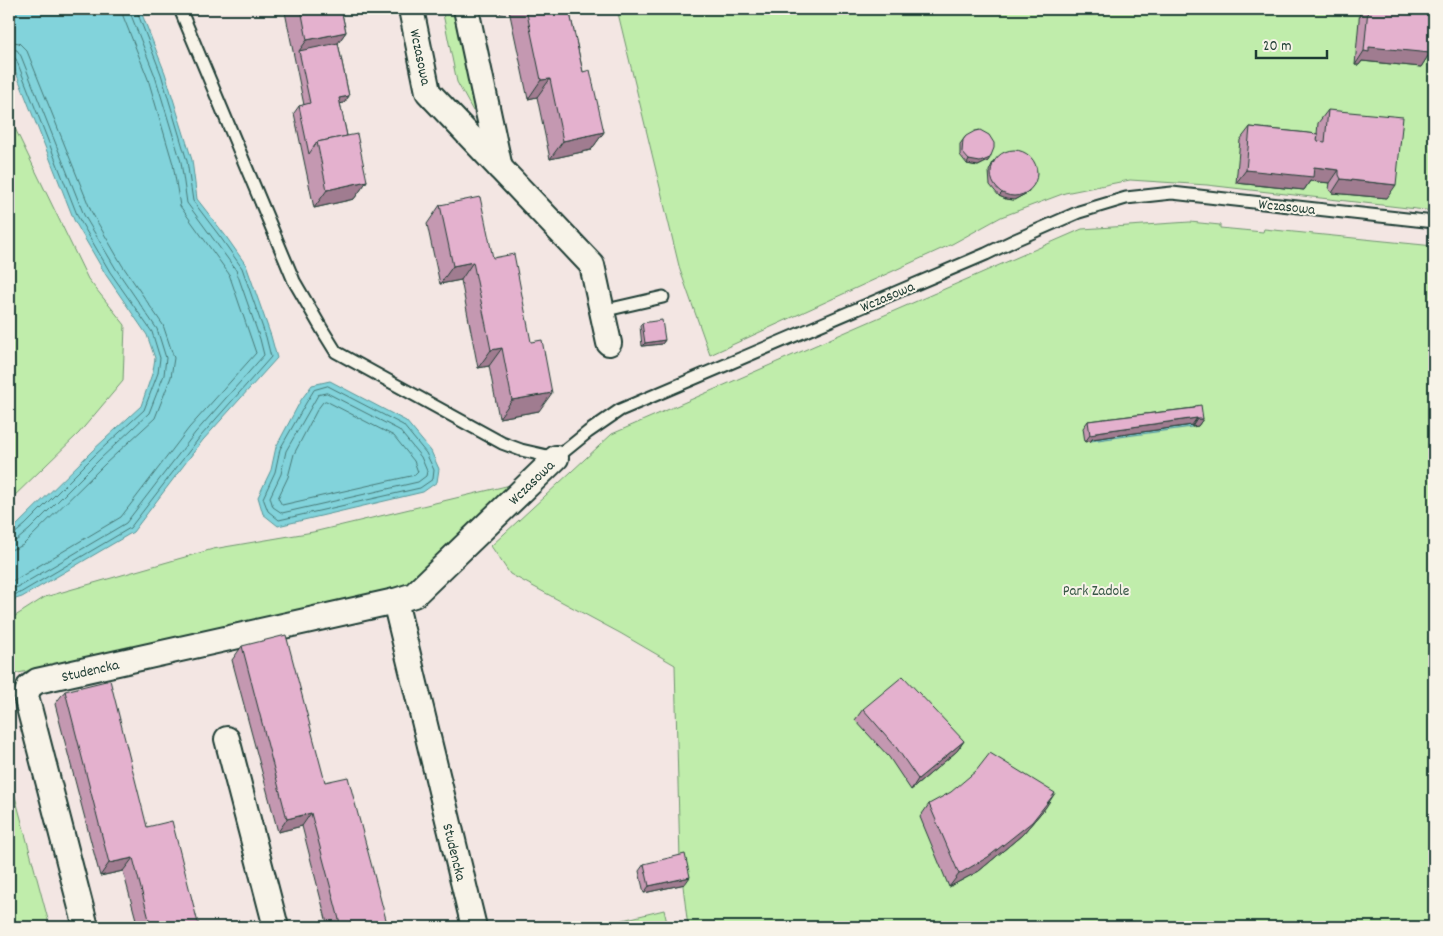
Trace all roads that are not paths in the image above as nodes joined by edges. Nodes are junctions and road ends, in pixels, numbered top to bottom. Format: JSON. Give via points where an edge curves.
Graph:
{"nodes":[{"id":1,"x":180,"y":9,"type":"edge"},
{"id":2,"x":411,"y":9,"type":"edge"},
{"id":3,"x":466,"y":9,"type":"edge"},
{"id":4,"x":500,"y":168,"type":"junction"},
{"id":5,"x":1434,"y":222,"type":"edge"},
{"id":6,"x":663,"y":297,"type":"dead end"},
{"id":7,"x":602,"y":311,"type":"junction"},
{"id":8,"x":609,"y":343,"type":"dead end"},
{"id":9,"x":556,"y":458,"type":"junction"},
{"id":10,"x":404,"y":598,"type":"junction"},
{"id":11,"x":227,"y":739,"type":"dead end"},
{"id":12,"x":86,"y":927,"type":"edge"},
{"id":13,"x":276,"y":927,"type":"edge"},
{"id":14,"x":474,"y":927,"type":"edge"}],
"edges":[{"from":1,"to":9,"type":"lane","via":[[294,282],[336,352],[502,443]]},
{"from":2,"to":4,"type":"street","name":"Wczasowa","via":[[428,92]]},
{"from":3,"to":4,"type":"street"},
{"from":4,"to":7,"type":"street","name":"Wczasowa","via":[[592,265]]},
{"from":5,"to":9,"type":"lane","name":"Wczasowa","via":[[1172,193],[1126,198],[1079,212],[620,410]]},
{"from":6,"to":7,"type":"lane"},
{"from":7,"to":8,"type":"street","name":"Wczasowa"},
{"from":9,"to":10,"type":"street","name":"Wczasowa"},
{"from":10,"to":12,"type":"street","name":"Studencka","via":[[37,681],[29,687],[26,696]]},
{"from":10,"to":14,"type":"street","name":"Studencka"},
{"from":11,"to":13,"type":"street"}]}
